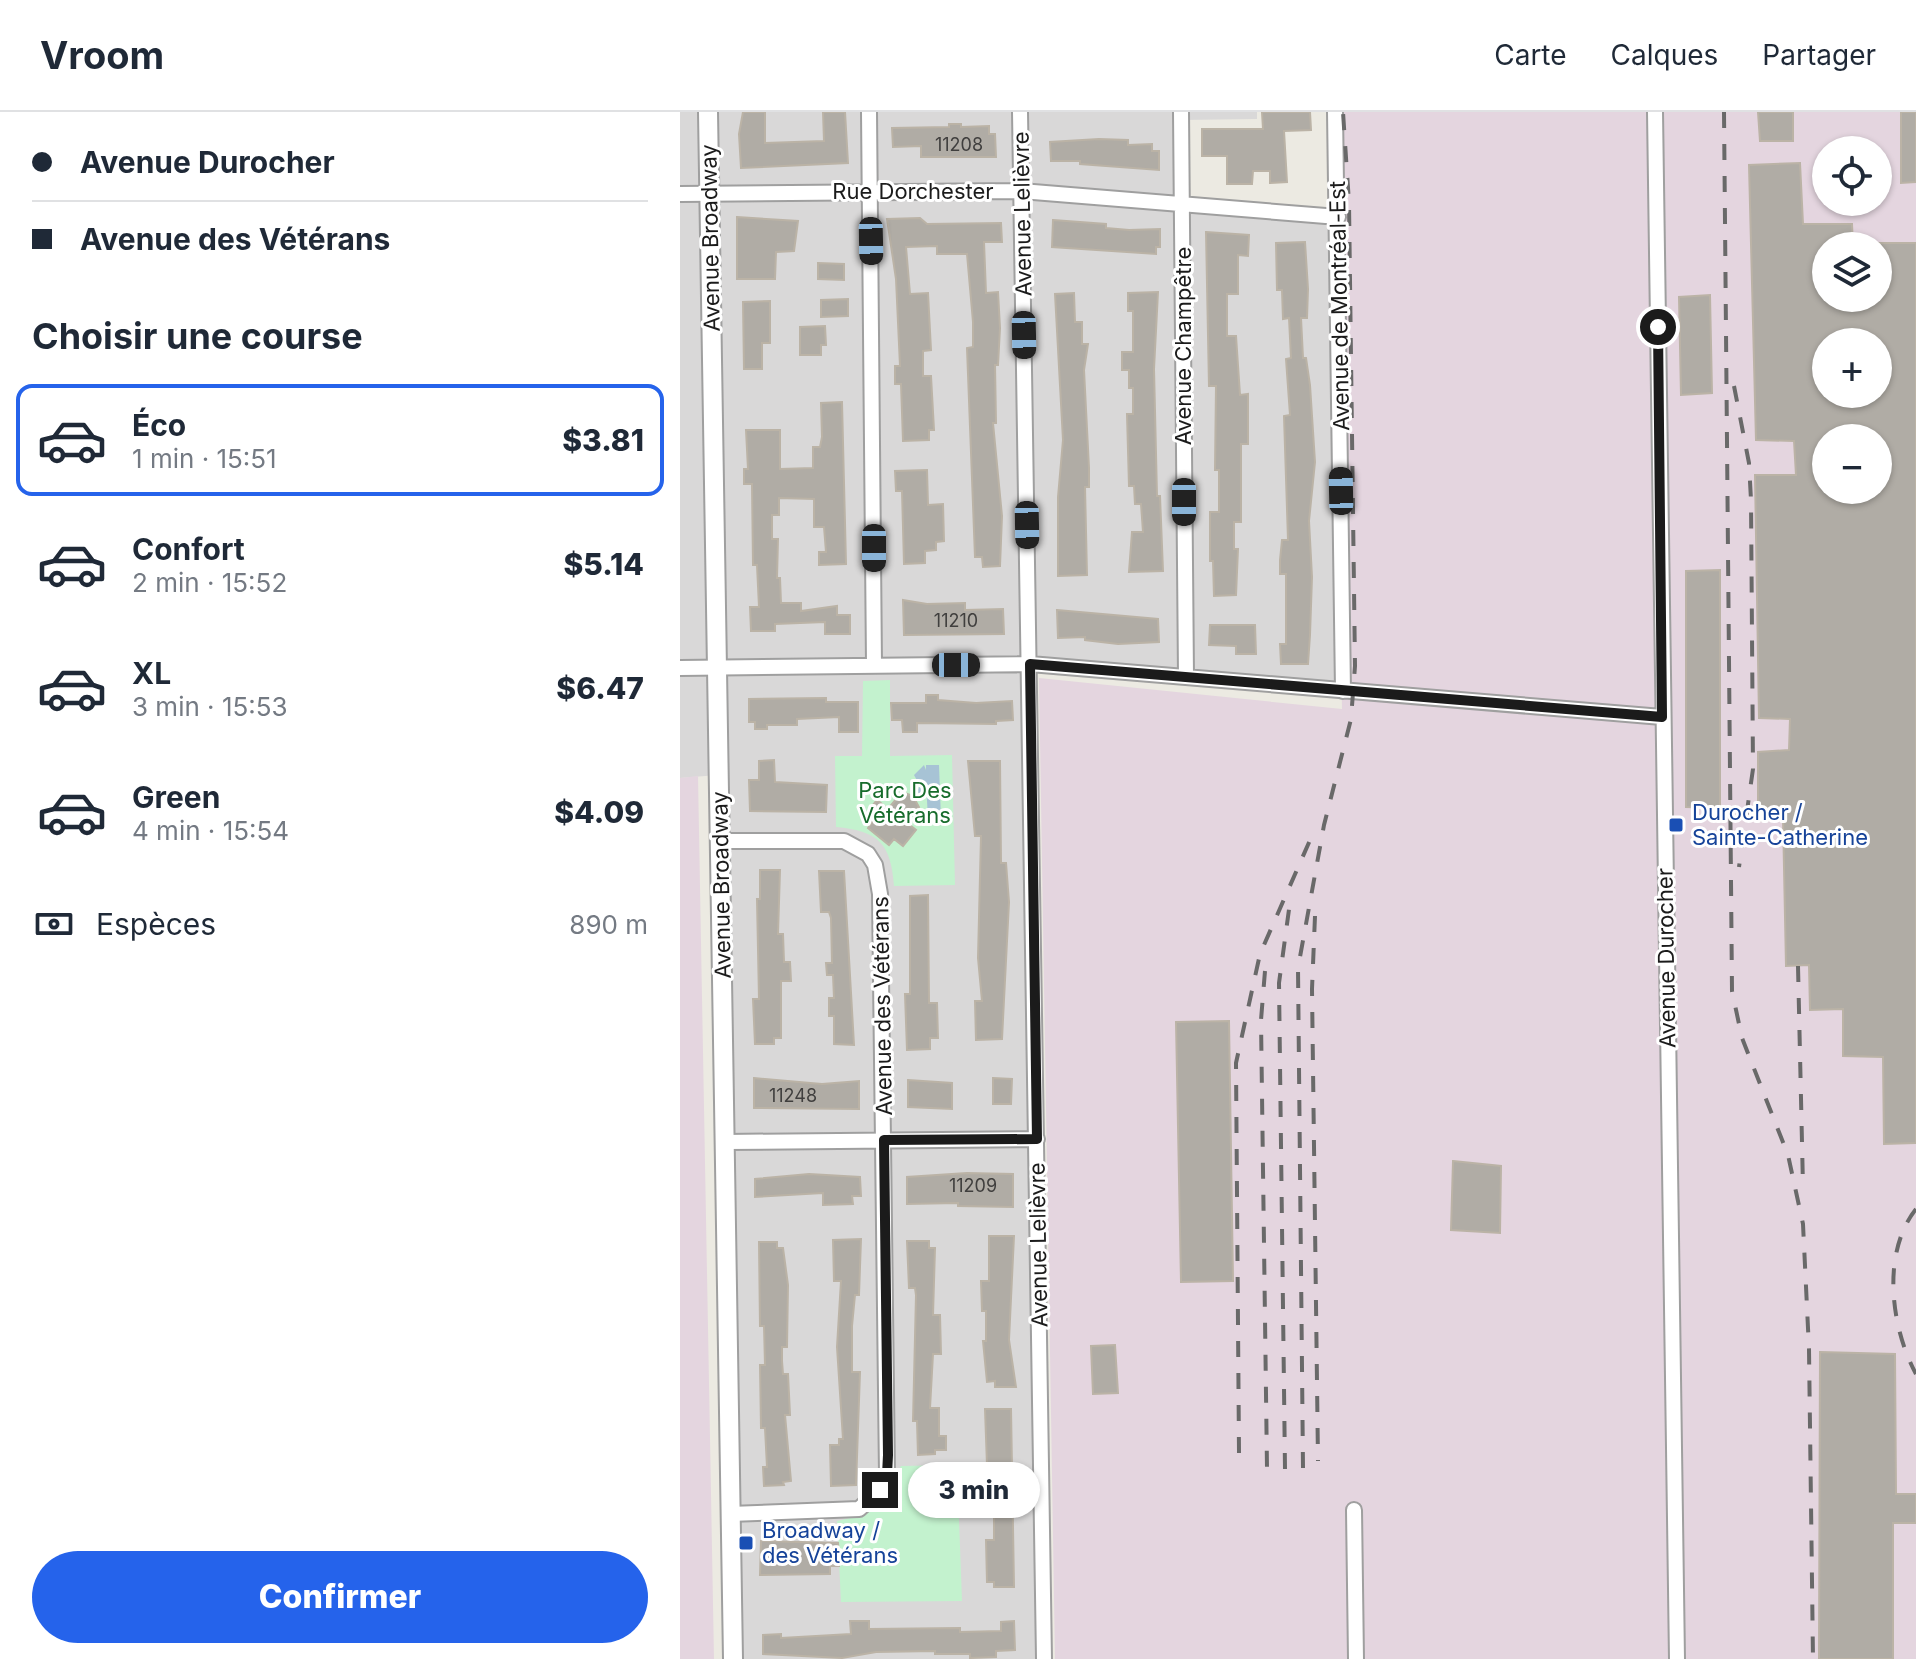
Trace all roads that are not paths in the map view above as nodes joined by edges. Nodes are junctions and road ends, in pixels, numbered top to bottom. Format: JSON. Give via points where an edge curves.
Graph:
{"nodes":[{"id":1,"x":708,"y":112,"type":"edge"},
{"id":2,"x":869,"y":112,"type":"edge"},
{"id":3,"x":1020,"y":112,"type":"edge"},
{"id":4,"x":1181,"y":112,"type":"edge"},
{"id":5,"x":1335,"y":112,"type":"edge"},
{"id":6,"x":1655,"y":112,"type":"edge"},
{"id":7,"x":870,"y":191,"type":"junction"},
{"id":8,"x":1021,"y":191,"type":"junction"},
{"id":9,"x":680,"y":194,"type":"edge"},
{"id":10,"x":710,"y":194,"type":"junction"},
{"id":11,"x":1182,"y":202,"type":"junction"},
{"id":12,"x":1338,"y":217,"type":"junction"},
{"id":13,"x":1030,"y":664,"type":"junction"},
{"id":14,"x":874,"y":665,"type":"junction"},
{"id":15,"x":718,"y":667,"type":"junction"},
{"id":16,"x":680,"y":668,"type":"edge"},
{"id":17,"x":1186,"y":676,"type":"junction"},
{"id":18,"x":1343,"y":691,"type":"junction"},
{"id":19,"x":1662,"y":717,"type":"junction"},
{"id":20,"x":719,"y":841,"type":"junction"},
{"id":21,"x":1037,"y":1139,"type":"junction"},
{"id":22,"x":884,"y":1140,"type":"junction"},
{"id":23,"x":725,"y":1142,"type":"junction"},
{"id":24,"x":1354,"y":1510,"type":"dead end"},
{"id":25,"x":730,"y":1514,"type":"junction"},
{"id":26,"x":733,"y":1659,"type":"edge"},
{"id":27,"x":1044,"y":1659,"type":"edge"},
{"id":28,"x":1356,"y":1659,"type":"edge"},
{"id":29,"x":1677,"y":1659,"type":"edge"}],
"edges":[{"from":1,"to":10,"type":"street","name":"Avenue Broadway"},
{"from":2,"to":7,"type":"street"},
{"from":3,"to":8,"type":"street","name":"Avenue Lelièvre"},
{"from":4,"to":11,"type":"street","name":"Avenue Champêtre"},
{"from":5,"to":12,"type":"street","name":"Avenue de Montréal-Est"},
{"from":6,"to":19,"type":"street","name":"Avenue Durocher"},
{"from":7,"to":8,"type":"street","name":"Rue Dorchester"},
{"from":7,"to":10,"type":"street","name":"Rue Dorchester"},
{"from":7,"to":14,"type":"street"},
{"from":8,"to":11,"type":"street","name":"Rue Dorchester"},
{"from":8,"to":13,"type":"street","name":"Avenue Lelièvre"},
{"from":9,"to":10,"type":"street","name":"Rue Dorchester"},
{"from":10,"to":15,"type":"street","name":"Avenue Broadway"},
{"from":11,"to":12,"type":"street","name":"Rue Dorchester"},
{"from":11,"to":17,"type":"street","name":"Avenue Champêtre"},
{"from":12,"to":18,"type":"street","name":"Avenue de Montréal-Est"},
{"from":13,"to":14,"type":"street"},
{"from":13,"to":17,"type":"street"},
{"from":13,"to":21,"type":"street","name":"Avenue Lelièvre"},
{"from":14,"to":15,"type":"street"},
{"from":15,"to":16,"type":"street"},
{"from":15,"to":20,"type":"street","name":"Avenue Broadway"},
{"from":17,"to":18,"type":"street"},
{"from":18,"to":19,"type":"street"},
{"from":19,"to":29,"type":"street","name":"Avenue Durocher"},
{"from":20,"to":22,"type":"street","name":"Avenue des Vétérans","via":[[844,841],[868,854],[875,865],[880,894]]},
{"from":20,"to":23,"type":"street","name":"Avenue Broadway"},
{"from":21,"to":22,"type":"street"},
{"from":21,"to":27,"type":"street","name":"Avenue Lelièvre"},
{"from":22,"to":23,"type":"street"},
{"from":22,"to":25,"type":"street","name":"Avenue des Vétérans","via":[[887,1475],[880,1490],[859,1509]]},
{"from":23,"to":25,"type":"street","name":"Avenue Broadway"},
{"from":24,"to":28,"type":"street"},
{"from":25,"to":26,"type":"street","name":"Avenue Broadway"}]}
